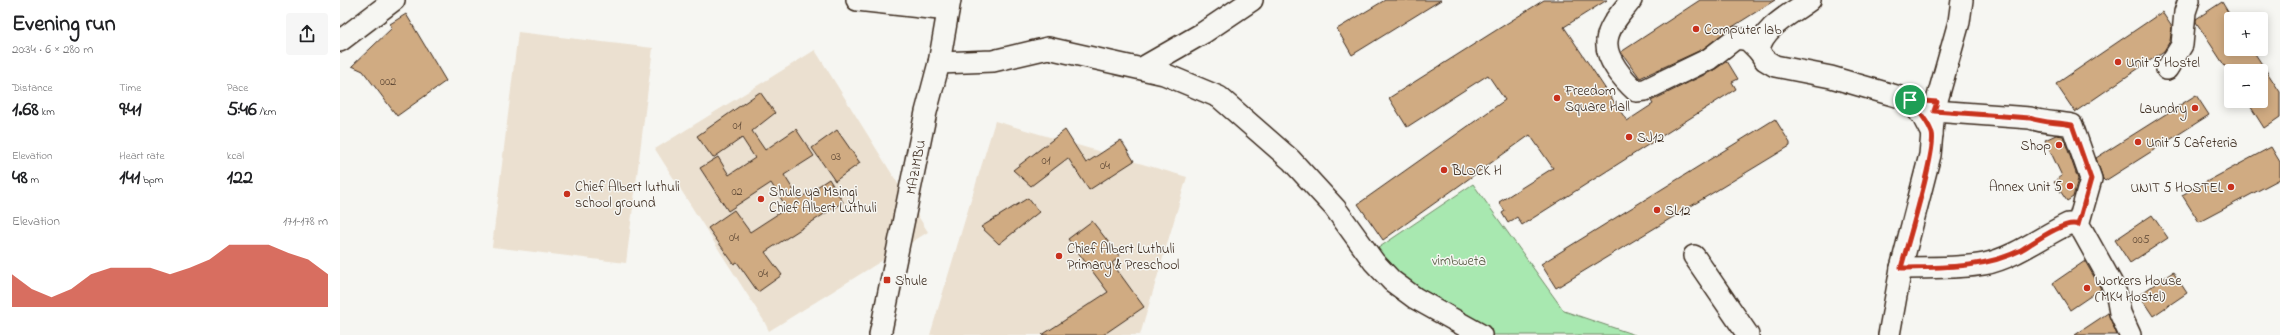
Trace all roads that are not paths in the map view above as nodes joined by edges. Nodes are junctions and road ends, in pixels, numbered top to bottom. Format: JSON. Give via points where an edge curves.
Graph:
{"nodes":[{"id":1,"x":394,"y":0,"type":"edge"},
{"id":2,"x":857,"y":0,"type":"edge"},
{"id":3,"x":1252,"y":0,"type":"edge"},
{"id":4,"x":1631,"y":0,"type":"edge"},
{"id":5,"x":1810,"y":0,"type":"edge"},
{"id":6,"x":1962,"y":0,"type":"edge"},
{"id":7,"x":2189,"y":0,"type":"edge"},
{"id":8,"x":947,"y":3,"type":"edge"},
{"id":9,"x":340,"y":41,"type":"edge"},
{"id":10,"x":1759,"y":51,"type":"junction"},
{"id":11,"x":939,"y":63,"type":"junction"},
{"id":12,"x":1142,"y":68,"type":"junction"},
{"id":13,"x":2167,"y":69,"type":"dead end"},
{"id":14,"x":1910,"y":100,"type":"junction"},
{"id":15,"x":1936,"y":106,"type":"junction"},
{"id":16,"x":1932,"y":134,"type":"junction"},
{"id":17,"x":2078,"y":225,"type":"junction"},
{"id":18,"x":1694,"y":256,"type":"dead end"},
{"id":19,"x":1901,"y":268,"type":"junction"},
{"id":20,"x":880,"y":335,"type":"edge"},
{"id":21,"x":1481,"y":335,"type":"edge"},
{"id":22,"x":1748,"y":335,"type":"edge"},
{"id":23,"x":1889,"y":335,"type":"edge"},
{"id":24,"x":2130,"y":335,"type":"edge"}],
"edges":[{"from":1,"to":9,"type":"street"},
{"from":2,"to":8,"type":"street"},
{"from":3,"to":12,"type":"street","via":[[1203,33]]},
{"from":4,"to":10,"type":"street","via":[[1607,40],[1609,55],[1636,91],[1645,90],[1709,59],[1736,38],[1748,40]]},
{"from":5,"to":10,"type":"street","via":[[1766,33],[1760,42]]},
{"from":6,"to":15,"type":"street","via":[[1959,22]]},
{"from":7,"to":13,"type":"street","via":[[2185,12],[2182,46]]},
{"from":8,"to":11,"type":"street","name":"MAZIMBU"},
{"from":10,"to":14,"type":"street","via":[[1775,66],[1831,77]]},
{"from":11,"to":12,"type":"street","via":[[993,61],[1048,48]]},
{"from":11,"to":20,"type":"street","name":"MAZIMBU","via":[[926,112]]},
{"from":12,"to":21,"type":"street","via":[[1176,78],[1220,97],[1285,155],[1336,208],[1374,262],[1392,281],[1415,298]]},
{"from":14,"to":15,"type":"street"},
{"from":14,"to":16,"type":"street"},
{"from":15,"to":16,"type":"street"},
{"from":15,"to":17,"type":"street","via":[[2072,125],[2091,179]]},
{"from":16,"to":19,"type":"street","via":[[1930,155]]},
{"from":17,"to":19,"type":"street","via":[[2068,224],[2020,250],[1986,264]]},
{"from":17,"to":24,"type":"street","via":[[2118,296],[2120,313]]},
{"from":18,"to":22,"type":"street"},
{"from":19,"to":23,"type":"street"}]}
